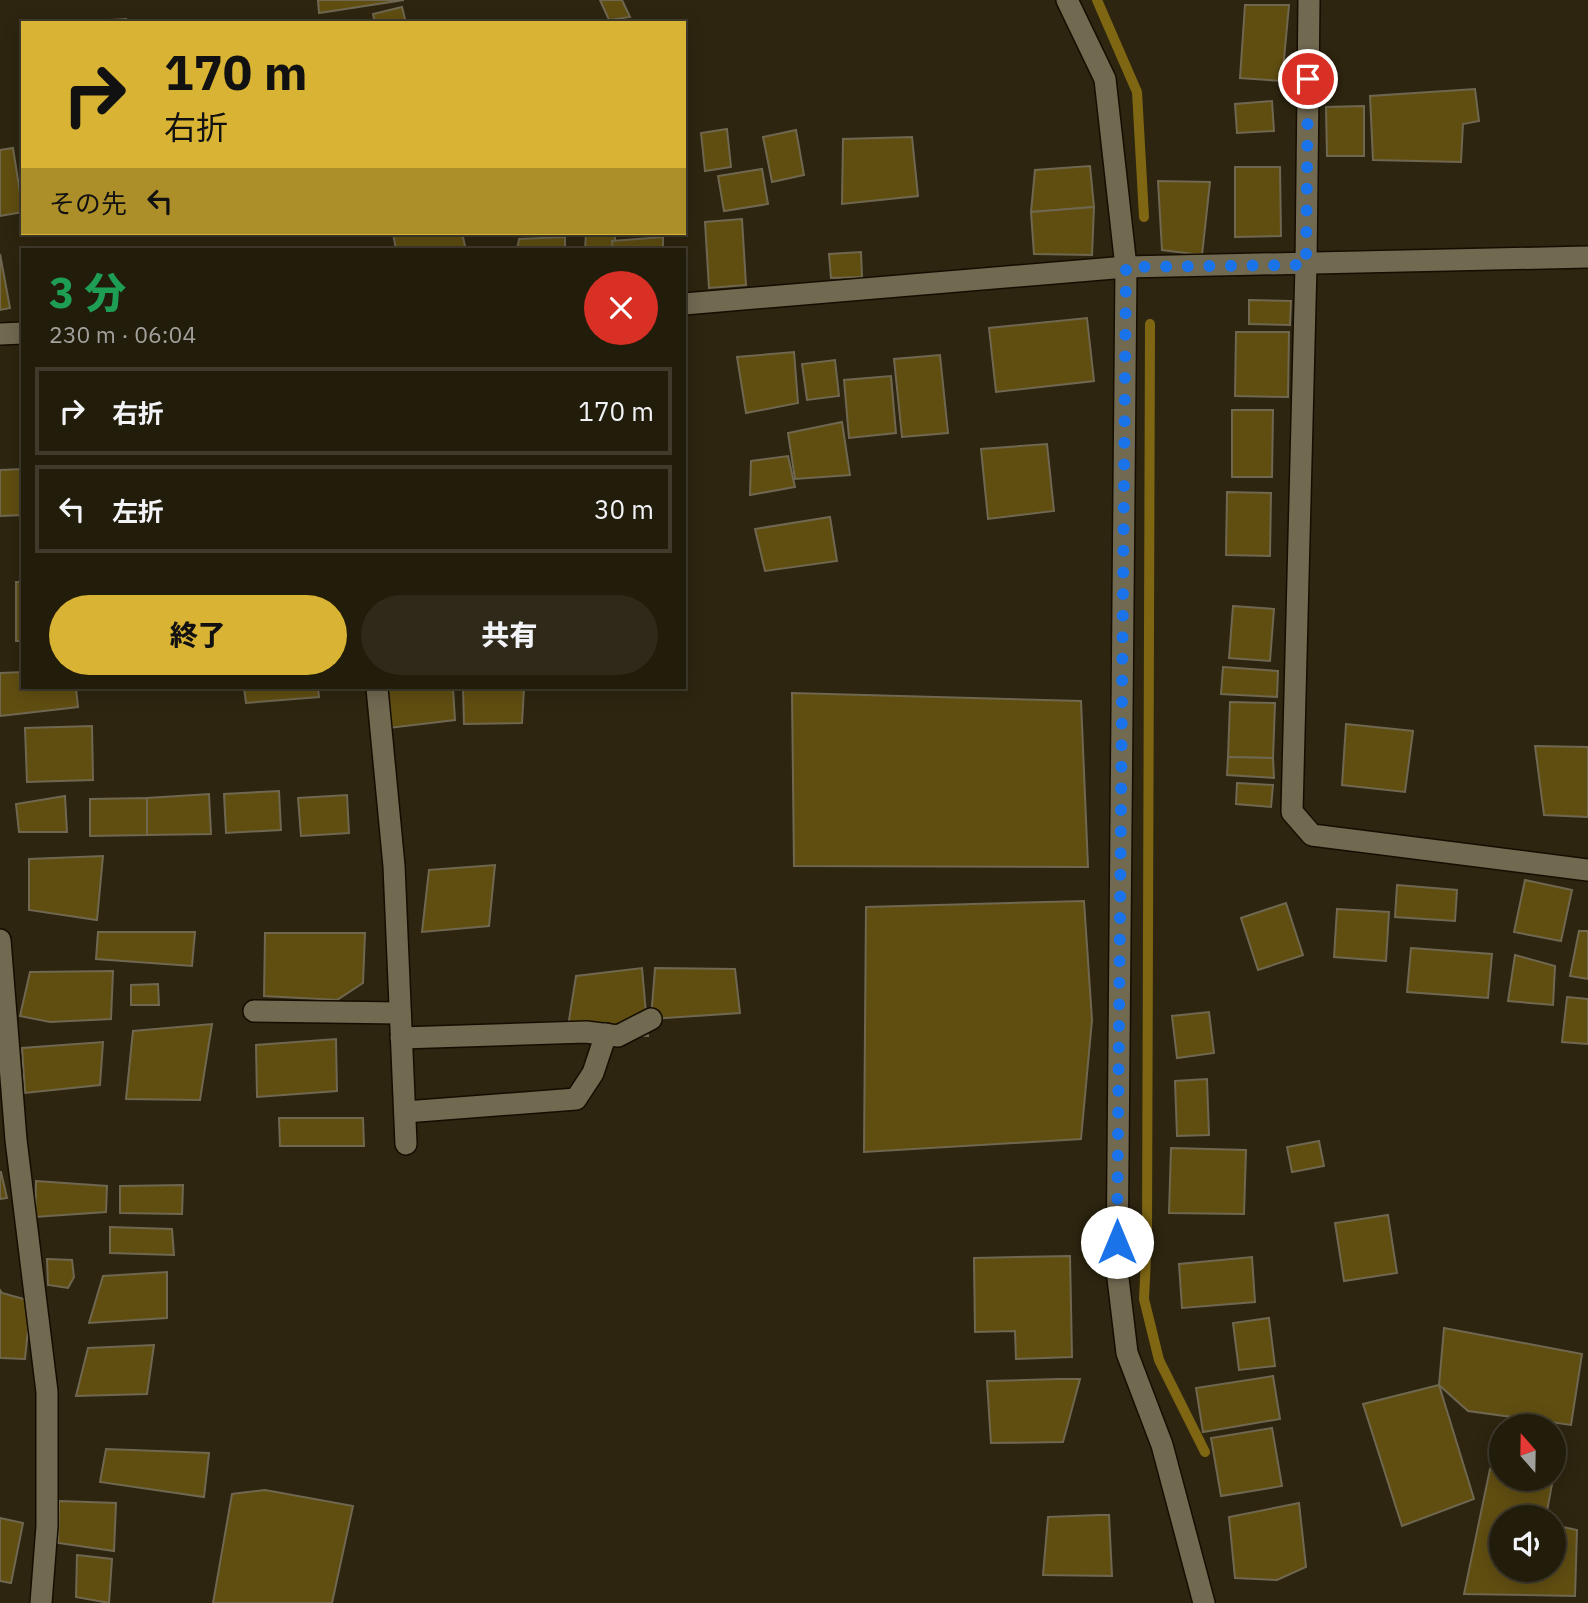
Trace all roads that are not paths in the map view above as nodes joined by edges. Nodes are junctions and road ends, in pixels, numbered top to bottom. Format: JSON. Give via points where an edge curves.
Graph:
{"nodes":[{"id":1,"x":1067,"y":0,"type":"edge"},
{"id":2,"x":1310,"y":0,"type":"edge"},
{"id":3,"x":1588,"y":257,"type":"edge"},
{"id":4,"x":1306,"y":265,"type":"junction"},
{"id":5,"x":1126,"y":267,"type":"junction"},
{"id":6,"x":686,"y":304,"type":"edge"},
{"id":7,"x":21,"y":333,"type":"edge"},
{"id":8,"x":0,"y":334,"type":"edge"},
{"id":9,"x":377,"y":689,"type":"edge"},
{"id":10,"x":1588,"y":870,"type":"edge"},
{"id":11,"x":0,"y":940,"type":"edge"},
{"id":12,"x":254,"y":1011,"type":"dead end"},
{"id":13,"x":400,"y":1013,"type":"junction"},
{"id":14,"x":651,"y":1019,"type":"dead end"},
{"id":15,"x":606,"y":1034,"type":"junction"},
{"id":16,"x":401,"y":1038,"type":"junction"},
{"id":17,"x":405,"y":1112,"type":"junction"},
{"id":18,"x":406,"y":1143,"type":"dead end"},
{"id":19,"x":41,"y":1603,"type":"edge"},
{"id":20,"x":1204,"y":1603,"type":"edge"}],
"edges":[{"from":1,"to":5,"type":"street","via":[[1105,79]]},
{"from":2,"to":4,"type":"street"},
{"from":3,"to":4,"type":"street"},
{"from":4,"to":5,"type":"street"},
{"from":4,"to":10,"type":"street","via":[[1292,812],[1312,835]]},
{"from":5,"to":6,"type":"street"},
{"from":5,"to":20,"type":"street","via":[[1117,1270],[1127,1353],[1162,1445]]},
{"from":7,"to":8,"type":"street"},
{"from":9,"to":13,"type":"street","via":[[394,866]]},
{"from":11,"to":19,"type":"street","via":[[16,1140],[47,1392],[47,1527]]},
{"from":12,"to":13,"type":"street"},
{"from":13,"to":16,"type":"street"},
{"from":14,"to":15,"type":"street","via":[[618,1036]]},
{"from":15,"to":16,"type":"street"},
{"from":15,"to":17,"type":"street","via":[[593,1073],[576,1099]]},
{"from":16,"to":17,"type":"street"},
{"from":17,"to":18,"type":"street"}]}
